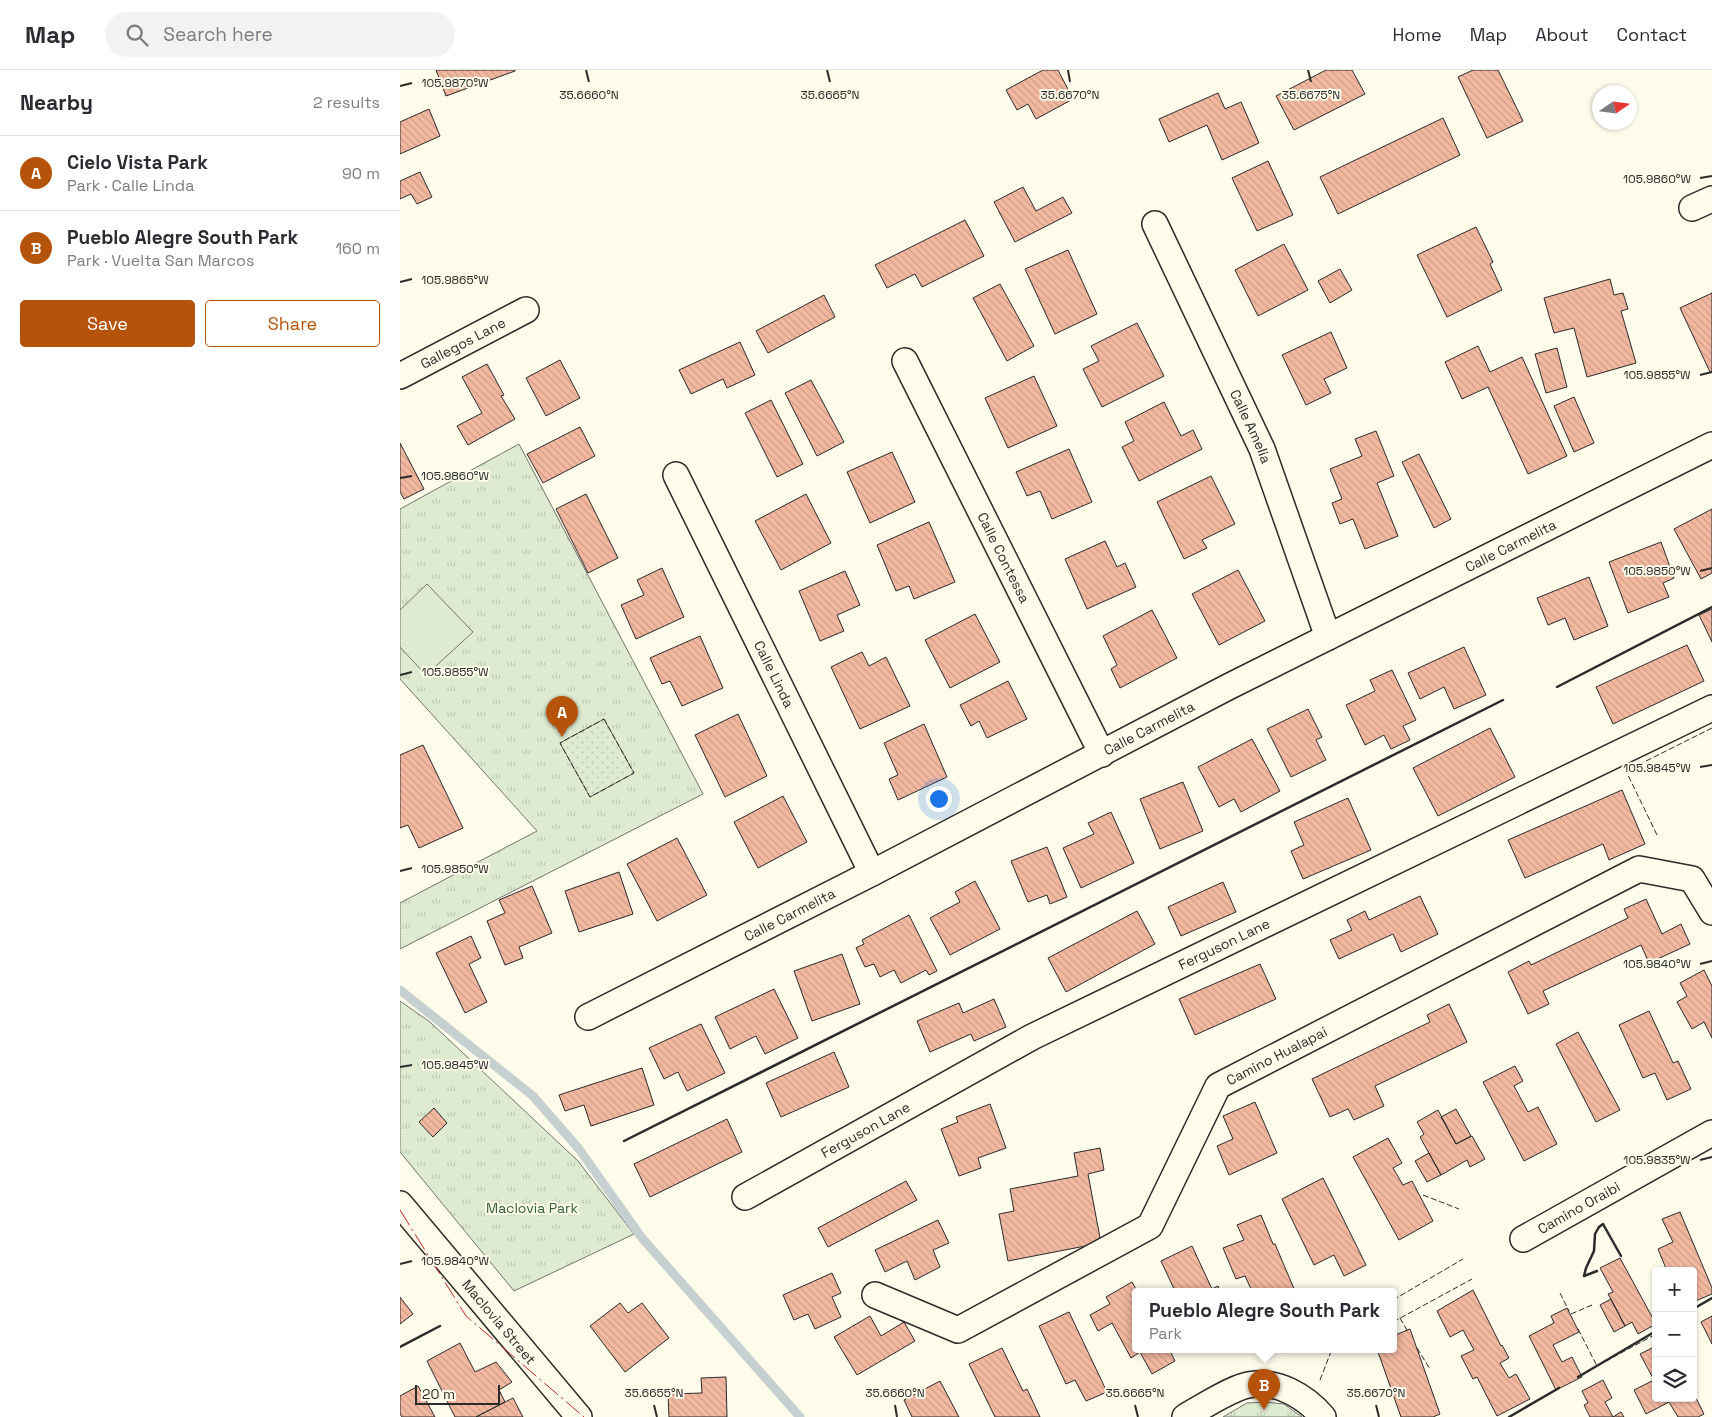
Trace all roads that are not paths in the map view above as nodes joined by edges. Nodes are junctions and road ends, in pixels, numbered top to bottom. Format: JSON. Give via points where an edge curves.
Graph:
{"nodes":[{"id":1,"x":1155,"y":224,"type":"dead end"},
{"id":2,"x":526,"y":310,"type":"dead end"},
{"id":3,"x":905,"y":361,"type":"dead end"},
{"id":4,"x":400,"y":376,"type":"edge"},
{"id":5,"x":1712,"y":444,"type":"edge"},
{"id":6,"x":676,"y":475,"type":"dead end"},
{"id":7,"x":1328,"y":637,"type":"junction"},
{"id":8,"x":1712,"y":708,"type":"edge"},
{"id":9,"x":1102,"y":754,"type":"junction"},
{"id":10,"x":872,"y":873,"type":"junction"},
{"id":11,"x":1712,"y":912,"type":"edge"},
{"id":12,"x":588,"y":1017,"type":"dead end"},
{"id":13,"x":1712,"y":1133,"type":"edge"},
{"id":14,"x":745,"y":1197,"type":"dead end"},
{"id":15,"x":400,"y":1204,"type":"edge"},
{"id":16,"x":1523,"y":1239,"type":"dead end"},
{"id":17,"x":875,"y":1295,"type":"dead end"},
{"id":18,"x":579,"y":1417,"type":"edge"},
{"id":19,"x":1185,"y":1417,"type":"edge"},
{"id":20,"x":1323,"y":1417,"type":"edge"}],
"edges":[{"from":1,"to":7,"type":"street","name":"Calle Amelia","via":[[1262,450]]},
{"from":2,"to":4,"type":"street","name":"Gallegos Lane"},
{"from":3,"to":9,"type":"street","name":"Calle Contessa"},
{"from":5,"to":7,"type":"street","name":"Calle Carmelita"},
{"from":6,"to":10,"type":"street","name":"Calle Linda"},
{"from":7,"to":9,"type":"street","name":"Calle Carmelita"},
{"from":8,"to":14,"type":"street","name":"Ferguson Lane","via":[[1032,1037]]},
{"from":9,"to":10,"type":"street","name":"Calle Carmelita"},
{"from":10,"to":12,"type":"street","name":"Calle Carmelita"},
{"from":11,"to":17,"type":"street","name":"Camino Hualapai","via":[[1692,879],[1639,869],[1218,1086],[1150,1226],[958,1330]]},
{"from":13,"to":16,"type":"street","name":"Camino Oraibi"},
{"from":15,"to":18,"type":"street","name":"Maclovia Street"},
{"from":19,"to":20,"type":"street","via":[[1246,1385],[1267,1384],[1300,1396]]}]}
